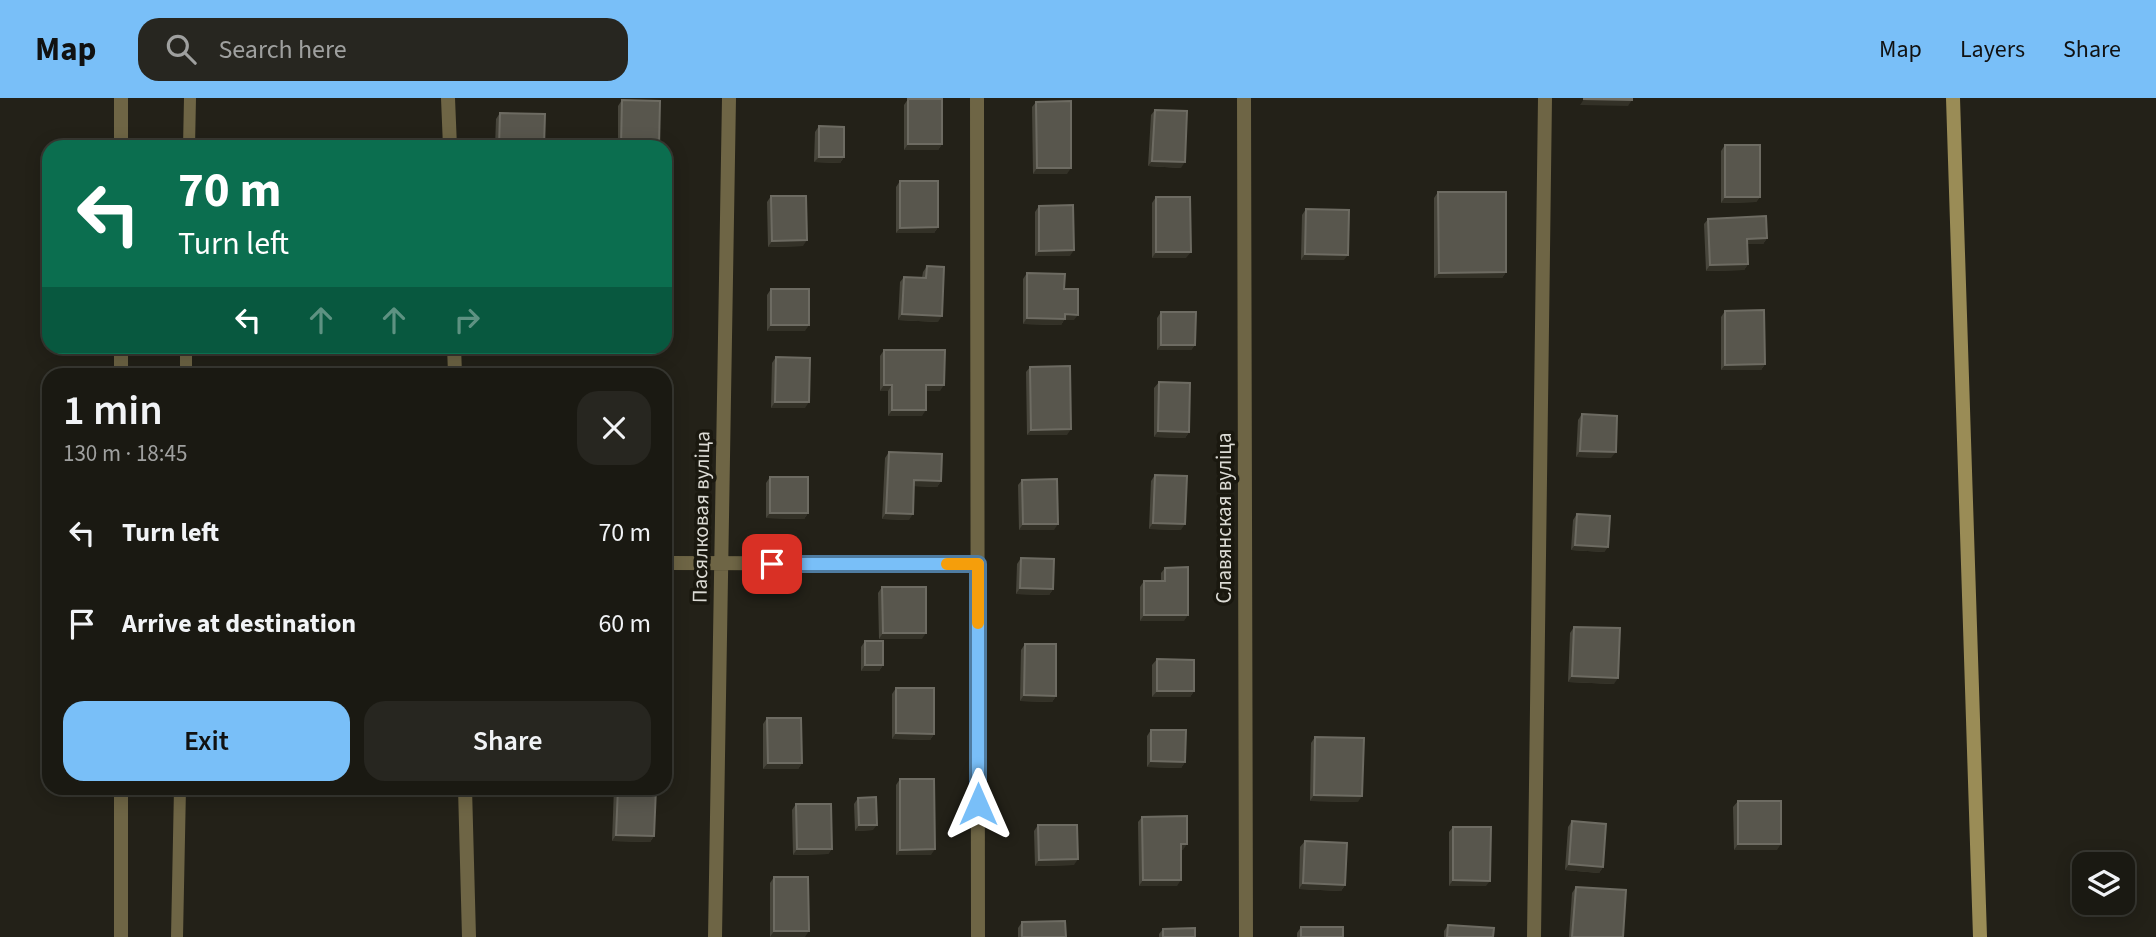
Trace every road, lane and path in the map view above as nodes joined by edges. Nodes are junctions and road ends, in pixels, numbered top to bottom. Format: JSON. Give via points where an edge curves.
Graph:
{"nodes":[{"id":1,"x":121,"y":98,"type":"edge"},
{"id":2,"x":190,"y":98,"type":"edge"},
{"id":3,"x":449,"y":98,"type":"edge"},
{"id":4,"x":729,"y":98,"type":"edge"},
{"id":5,"x":977,"y":98,"type":"edge"},
{"id":6,"x":1244,"y":98,"type":"edge"},
{"id":7,"x":1545,"y":98,"type":"edge"},
{"id":8,"x":1953,"y":98,"type":"edge"},
{"id":9,"x":121,"y":140,"type":"edge"},
{"id":10,"x":190,"y":140,"type":"edge"},
{"id":11,"x":450,"y":140,"type":"edge"},
{"id":12,"x":672,"y":563,"type":"edge"},
{"id":13,"x":721,"y":564,"type":"junction"},
{"id":14,"x":978,"y":564,"type":"junction"},
{"id":15,"x":121,"y":795,"type":"edge"},
{"id":16,"x":180,"y":795,"type":"edge"},
{"id":17,"x":465,"y":795,"type":"edge"},
{"id":18,"x":121,"y":937,"type":"edge"},
{"id":19,"x":177,"y":937,"type":"edge"},
{"id":20,"x":468,"y":937,"type":"edge"},
{"id":21,"x":715,"y":937,"type":"edge"},
{"id":22,"x":978,"y":937,"type":"edge"},
{"id":23,"x":1245,"y":937,"type":"edge"},
{"id":24,"x":1534,"y":937,"type":"edge"},
{"id":25,"x":1980,"y":937,"type":"edge"}],
"edges":[{"from":1,"to":9,"type":"street"},
{"from":2,"to":10,"type":"lane"},
{"from":3,"to":11,"type":"street"},
{"from":4,"to":13,"type":"street","name":"Пасялковая вуліца"},
{"from":5,"to":14,"type":"street"},
{"from":6,"to":23,"type":"street","name":"Славянская вуліца"},
{"from":7,"to":24,"type":"street"},
{"from":8,"to":25,"type":"street"},
{"from":12,"to":13,"type":"street"},
{"from":13,"to":14,"type":"street"},
{"from":13,"to":21,"type":"street","name":"Пасялковая вуліца"},
{"from":14,"to":22,"type":"street"},
{"from":15,"to":18,"type":"street"},
{"from":16,"to":19,"type":"lane"},
{"from":17,"to":20,"type":"street"}]}
